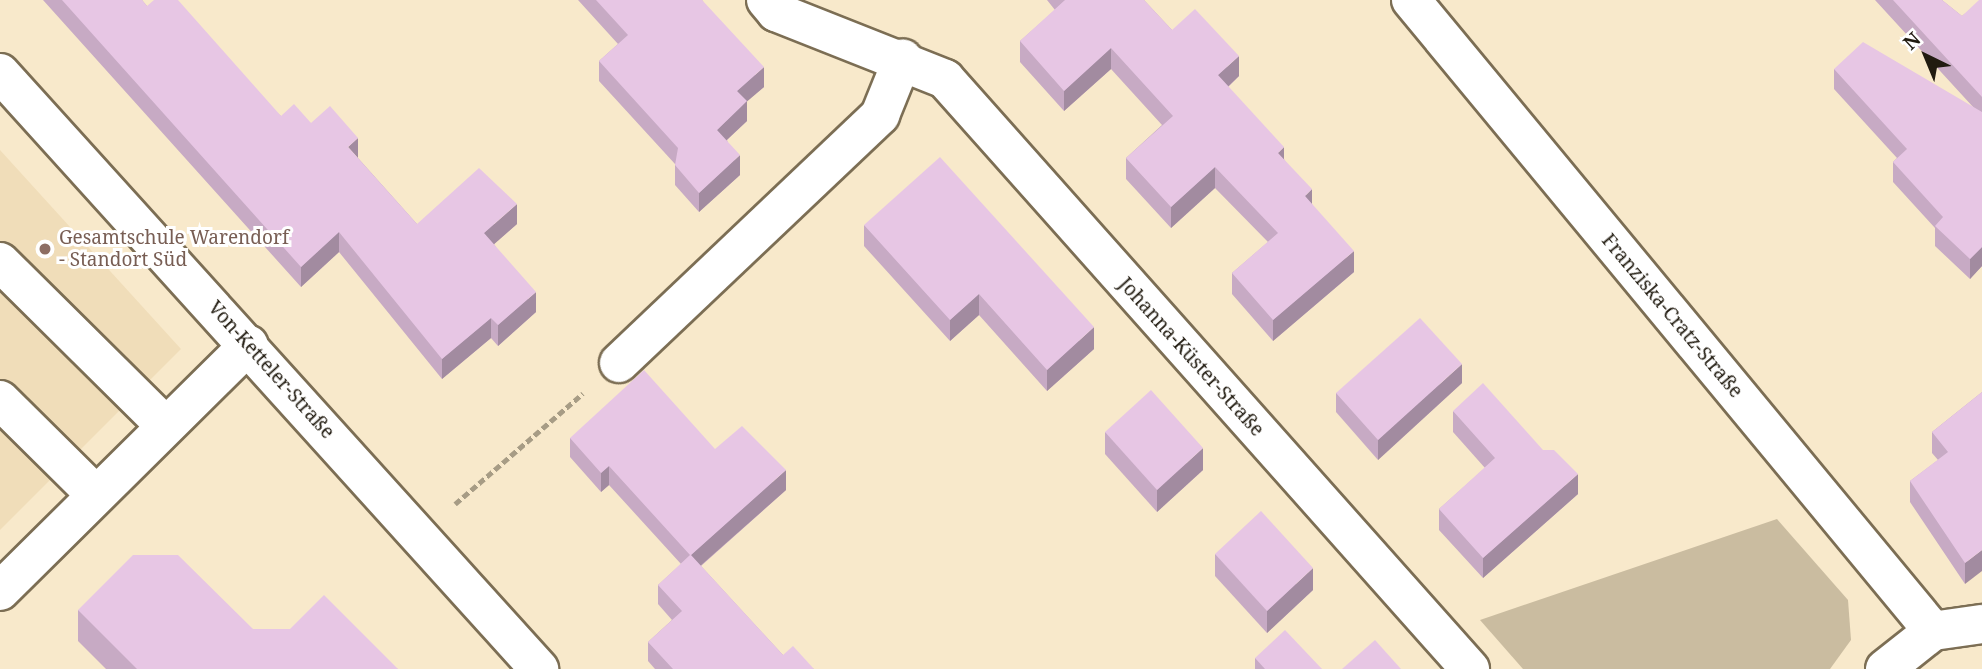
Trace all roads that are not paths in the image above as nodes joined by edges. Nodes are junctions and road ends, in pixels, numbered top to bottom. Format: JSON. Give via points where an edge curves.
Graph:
{"nodes":[{"id":1,"x":766,"y":0,"type":"edge"},
{"id":2,"x":1411,"y":0,"type":"edge"},
{"id":3,"x":903,"y":58,"type":"junction"},
{"id":4,"x":0,"y":73,"type":"edge"},
{"id":5,"x":0,"y":262,"type":"edge"},
{"id":6,"x":249,"y":345,"type":"junction"},
{"id":7,"x":619,"y":363,"type":"road end"},
{"id":8,"x":0,"y":400,"type":"edge"},
{"id":9,"x":165,"y":425,"type":"junction"},
{"id":10,"x":95,"y":494,"type":"junction"},
{"id":11,"x":0,"y":591,"type":"edge"},
{"id":12,"x":1982,"y":624,"type":"edge"},
{"id":13,"x":1933,"y":631,"type":"junction"},
{"id":14,"x":539,"y":669,"type":"edge"},
{"id":15,"x":1470,"y":669,"type":"edge"},
{"id":16,"x":1885,"y":669,"type":"edge"}],
"edges":[{"from":1,"to":3,"type":"street","name":"Johanna-Küster-Straße","via":[[776,12]]},
{"from":2,"to":13,"type":"street","name":"Franziska-Cratz-Straße"},
{"from":3,"to":7,"type":"street","via":[[880,114]]},
{"from":3,"to":15,"type":"street","name":"Johanna-Küster-Straße","via":[[944,79]]},
{"from":4,"to":6,"type":"street","name":"Von-Ketteler-Straße"},
{"from":5,"to":9,"type":"street"},
{"from":6,"to":9,"type":"street"},
{"from":6,"to":14,"type":"street","name":"Von-Ketteler-Straße"},
{"from":8,"to":10,"type":"street"},
{"from":9,"to":10,"type":"street"},
{"from":10,"to":11,"type":"street"},
{"from":12,"to":13,"type":"street"},
{"from":13,"to":16,"type":"street"}]}
